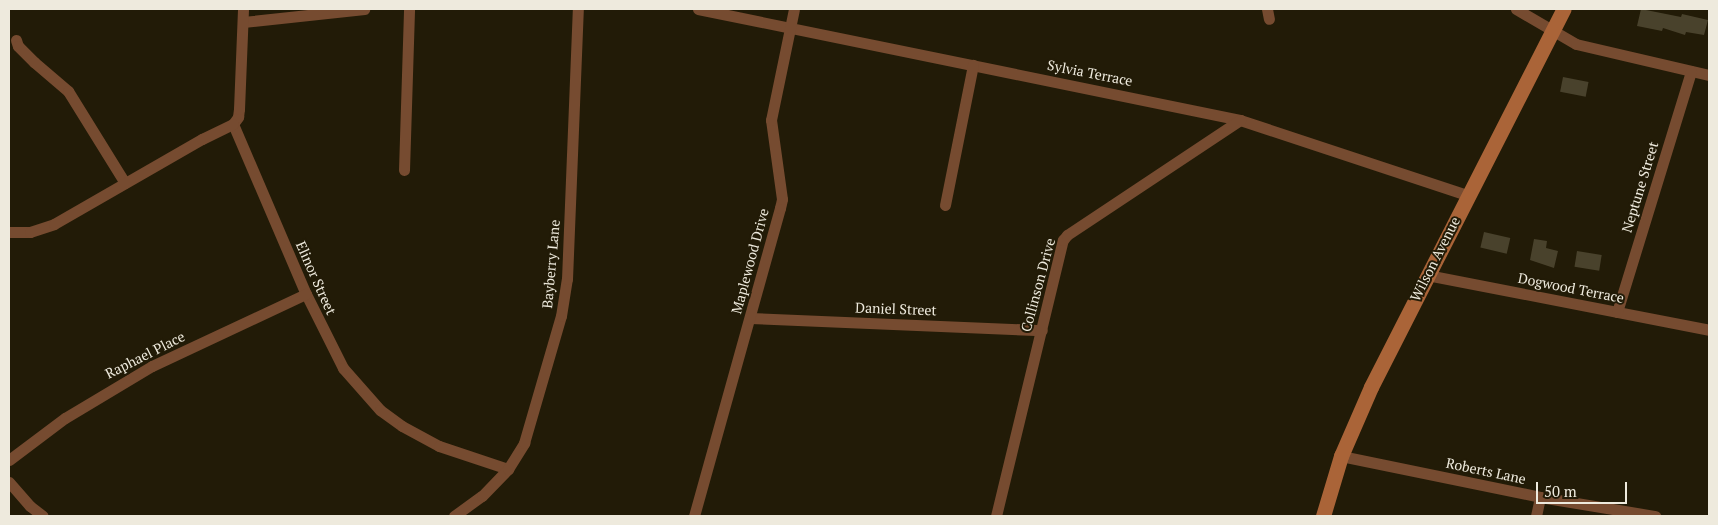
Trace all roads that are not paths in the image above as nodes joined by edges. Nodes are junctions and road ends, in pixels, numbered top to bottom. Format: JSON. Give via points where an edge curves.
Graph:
{"nodes":[{"id":1,"x":243,"y":9,"type":"edge"},
{"id":2,"x":364,"y":9,"type":"edge"},
{"id":3,"x":410,"y":9,"type":"edge"},
{"id":4,"x":578,"y":9,"type":"edge"},
{"id":5,"x":698,"y":9,"type":"edge"},
{"id":6,"x":794,"y":9,"type":"edge"},
{"id":7,"x":1516,"y":9,"type":"edge"},
{"id":8,"x":1564,"y":9,"type":"edge"},
{"id":9,"x":243,"y":22,"type":"junction"},
{"id":10,"x":790,"y":27,"type":"junction"},
{"id":11,"x":1553,"y":30,"type":"junction"},
{"id":12,"x":16,"y":40,"type":"dead end"},
{"id":13,"x":973,"y":65,"type":"junction"},
{"id":14,"x":1691,"y":71,"type":"junction"},
{"id":15,"x":1709,"y":75,"type":"edge"},
{"id":16,"x":1240,"y":120,"type":"junction"},
{"id":17,"x":232,"y":124,"type":"junction"},
{"id":18,"x":404,"y":170,"type":"dead end"},
{"id":19,"x":125,"y":183,"type":"junction"},
{"id":20,"x":1467,"y":195,"type":"junction"},
{"id":21,"x":945,"y":205,"type":"dead end"},
{"id":22,"x":9,"y":232,"type":"edge"},
{"id":23,"x":1427,"y":275,"type":"junction"},
{"id":24,"x":306,"y":294,"type":"junction"},
{"id":25,"x":1616,"y":312,"type":"junction"},
{"id":26,"x":750,"y":318,"type":"junction"},
{"id":27,"x":1042,"y":330,"type":"junction"},
{"id":28,"x":1709,"y":330,"type":"edge"},
{"id":29,"x":1342,"y":456,"type":"junction"},
{"id":30,"x":9,"y":460,"type":"edge"},
{"id":31,"x":508,"y":469,"type":"junction"},
{"id":32,"x":9,"y":482,"type":"edge"},
{"id":33,"x":1540,"y":497,"type":"junction"},
{"id":34,"x":43,"y":516,"type":"edge"},
{"id":35,"x":454,"y":516,"type":"edge"},
{"id":36,"x":694,"y":516,"type":"edge"},
{"id":37,"x":996,"y":516,"type":"edge"},
{"id":38,"x":1323,"y":516,"type":"edge"},
{"id":39,"x":1536,"y":516,"type":"edge"},
{"id":40,"x":1655,"y":516,"type":"edge"}],
"edges":[{"from":1,"to":9,"type":"street"},
{"from":2,"to":9,"type":"street"},
{"from":3,"to":18,"type":"street"},
{"from":4,"to":31,"type":"street","name":"Bayberry Lane","via":[[565,299],[548,368],[524,443]]},
{"from":5,"to":10,"type":"street","name":"Sylvia Terrace"},
{"from":6,"to":10,"type":"street","name":"Maplewood Drive"},
{"from":7,"to":11,"type":"street"},
{"from":8,"to":11,"type":"street","name":"Wilson Avenue"},
{"from":9,"to":17,"type":"street","via":[[239,110]]},
{"from":10,"to":13,"type":"street","name":"Sylvia Terrace"},
{"from":10,"to":26,"type":"street","name":"Maplewood Drive","via":[[772,120],[782,199]]},
{"from":11,"to":14,"type":"street","via":[[1576,44]]},
{"from":11,"to":20,"type":"street","name":"Wilson Avenue"},
{"from":12,"to":19,"type":"street","via":[[34,62],[68,91]]},
{"from":13,"to":16,"type":"street","name":"Sylvia Terrace"},
{"from":13,"to":21,"type":"street"},
{"from":14,"to":15,"type":"street"},
{"from":14,"to":25,"type":"street","name":"Neptune Street"},
{"from":16,"to":20,"type":"street","name":"Sylvia Terrace"},
{"from":16,"to":27,"type":"street","name":"Collinson Drive","via":[[1067,235],[1063,240]]},
{"from":17,"to":19,"type":"street"},
{"from":17,"to":24,"type":"street","name":"Elinor Street"},
{"from":19,"to":22,"type":"street","via":[[54,224],[30,232]]},
{"from":20,"to":23,"type":"street","name":"Wilson Avenue"},
{"from":23,"to":25,"type":"street","name":"Dogwood Terrace"},
{"from":23,"to":29,"type":"street","name":"Wilson Avenue","via":[[1371,386]]},
{"from":24,"to":30,"type":"street","name":"Raphael Place","via":[[152,366],[79,409]]},
{"from":24,"to":31,"type":"street","name":"Elinor Street","via":[[343,368],[380,410],[432,443]]},
{"from":25,"to":28,"type":"street","name":"Dogwood Terrace"},
{"from":26,"to":27,"type":"street","name":"Daniel Street"},
{"from":26,"to":36,"type":"street","name":"Maplewood Drive"},
{"from":27,"to":37,"type":"street","name":"Collinson Drive"},
{"from":29,"to":33,"type":"street","name":"Roberts Lane"},
{"from":29,"to":38,"type":"street","name":"Wilson Avenue"},
{"from":31,"to":35,"type":"street","name":"Bayberry Lane","via":[[482,496]]},
{"from":32,"to":34,"type":"street"},
{"from":33,"to":39,"type":"street"},
{"from":33,"to":40,"type":"street","name":"Roberts Lane"}]}
